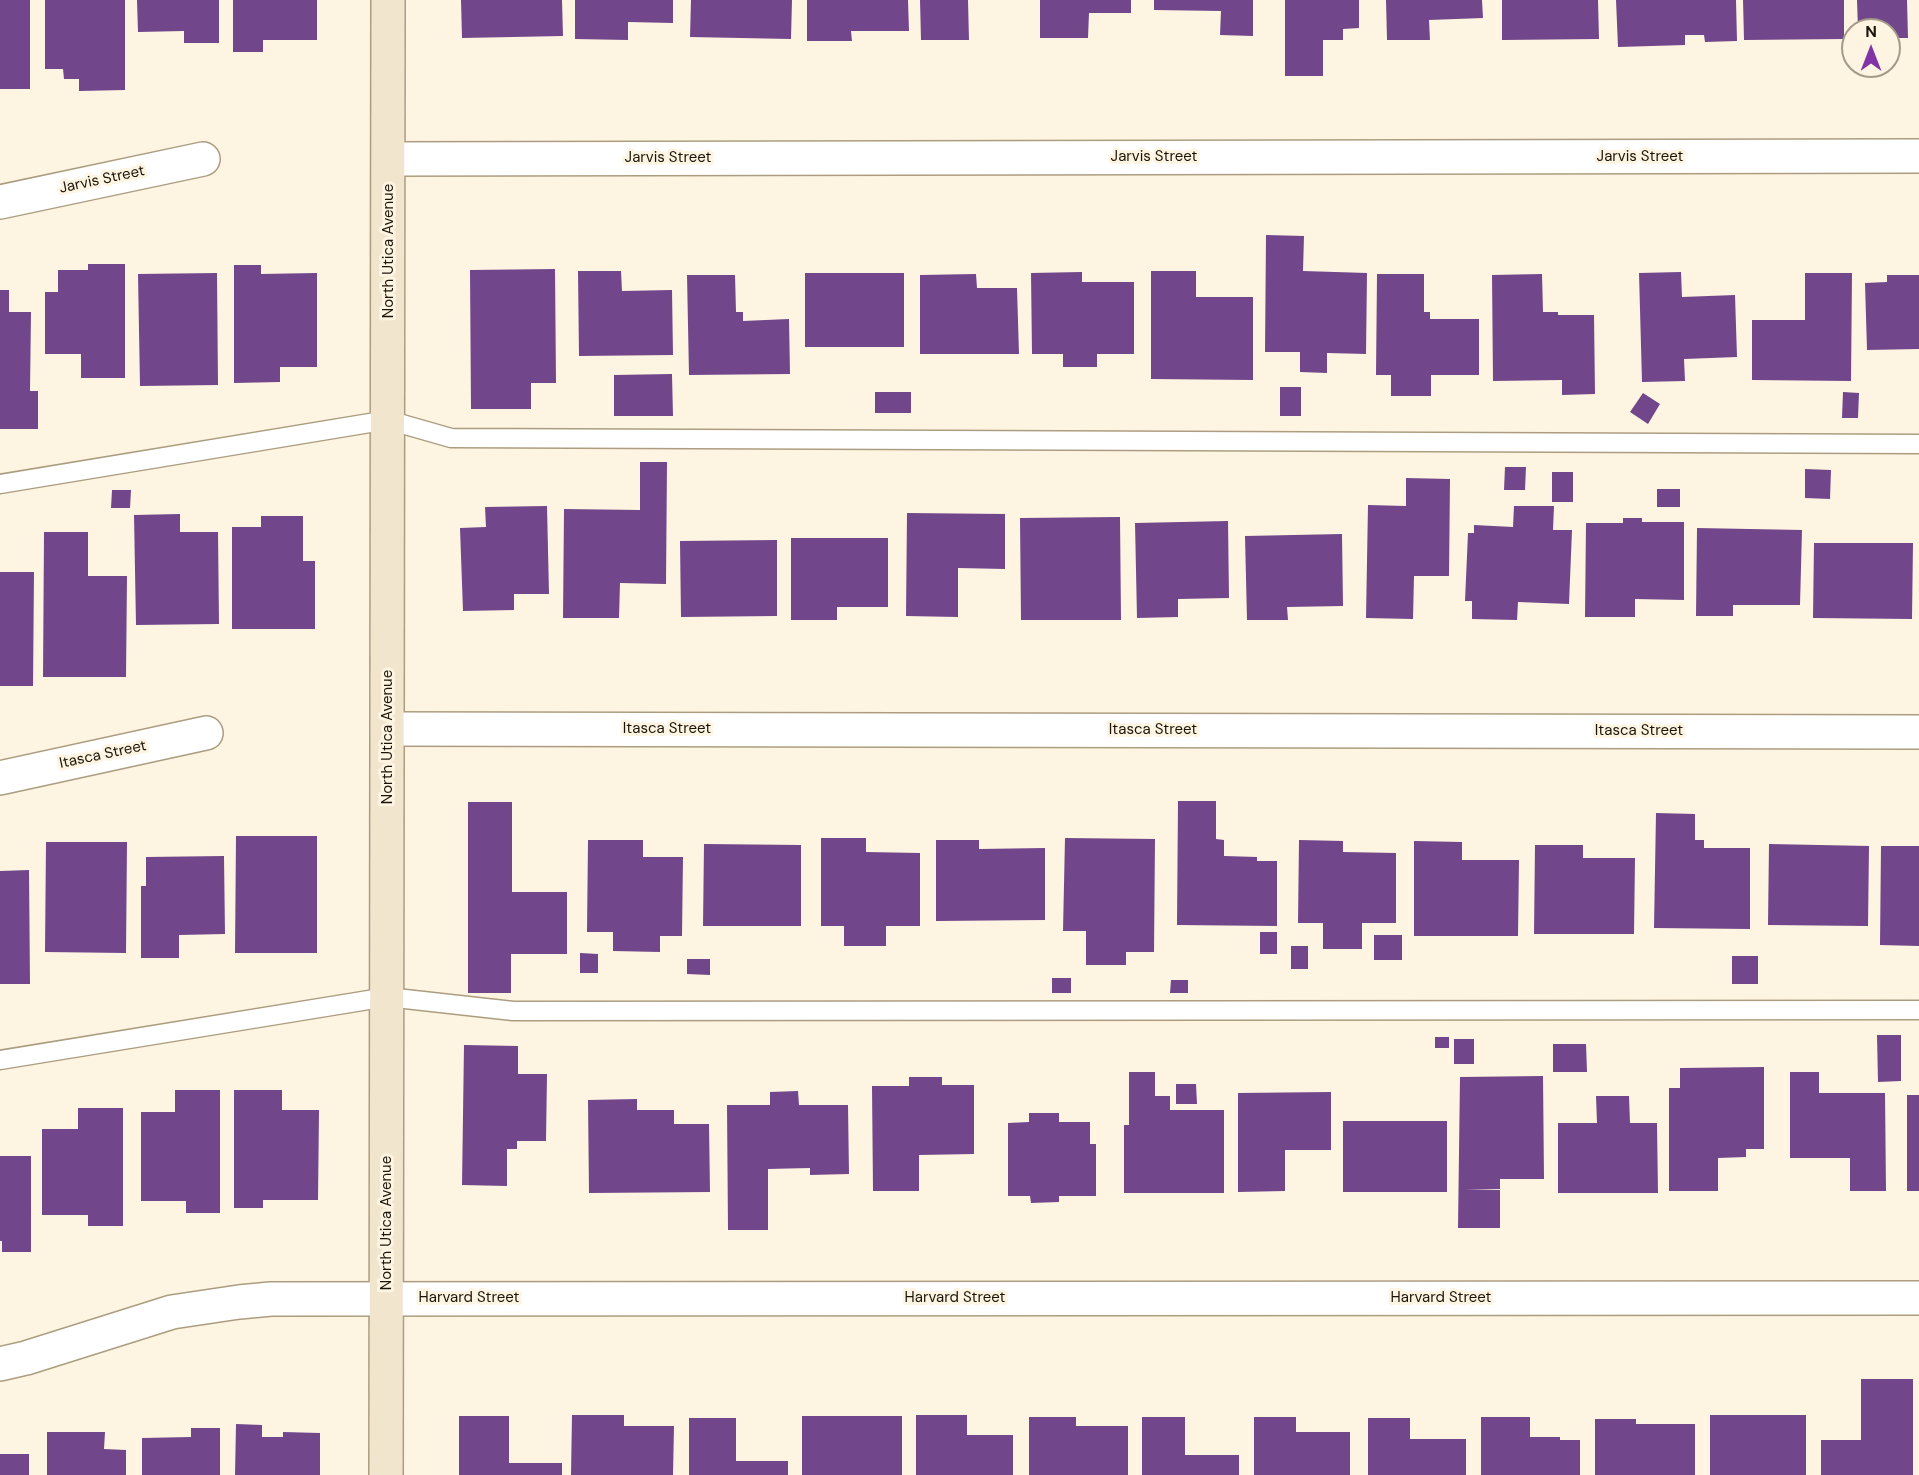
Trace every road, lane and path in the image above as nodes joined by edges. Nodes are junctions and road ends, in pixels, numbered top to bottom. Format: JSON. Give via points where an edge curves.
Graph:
{"nodes":[{"id":1,"x":388,"y":0,"type":"edge"},
{"id":2,"x":1919,"y":156,"type":"edge"},
{"id":3,"x":203,"y":159,"type":"dead end"},
{"id":4,"x":389,"y":159,"type":"junction"},
{"id":5,"x":0,"y":202,"type":"edge"},
{"id":6,"x":388,"y":420,"type":"junction"},
{"id":7,"x":1919,"y":444,"type":"edge"},
{"id":8,"x":0,"y":484,"type":"edge"},
{"id":9,"x":388,"y":729,"type":"junction"},
{"id":10,"x":1919,"y":732,"type":"edge"},
{"id":11,"x":206,"y":733,"type":"dead end"},
{"id":12,"x":0,"y":778,"type":"edge"},
{"id":13,"x":387,"y":997,"type":"junction"},
{"id":14,"x":1919,"y":1010,"type":"edge"},
{"id":15,"x":0,"y":1060,"type":"edge"},
{"id":16,"x":387,"y":1298,"type":"junction"},
{"id":17,"x":1919,"y":1298,"type":"edge"},
{"id":18,"x":0,"y":1364,"type":"edge"},
{"id":19,"x":386,"y":1475,"type":"edge"}],
"edges":[{"from":1,"to":4,"type":"street","name":"North Utica Avenue"},
{"from":2,"to":4,"type":"street","name":"Jarvis Street"},
{"from":3,"to":5,"type":"street","name":"Jarvis Street"},
{"from":4,"to":6,"type":"street","name":"North Utica Avenue"},
{"from":6,"to":7,"type":"lane","via":[[451,438]]},
{"from":6,"to":8,"type":"lane"},
{"from":6,"to":9,"type":"street","name":"North Utica Avenue"},
{"from":9,"to":10,"type":"street","name":"Itasca Street"},
{"from":9,"to":13,"type":"street","name":"North Utica Avenue"},
{"from":11,"to":12,"type":"street","name":"Itasca Street"},
{"from":13,"to":14,"type":"lane","via":[[513,1011]]},
{"from":13,"to":15,"type":"lane"},
{"from":13,"to":16,"type":"street","name":"North Utica Avenue"},
{"from":16,"to":17,"type":"street","name":"Harvard Street"},
{"from":16,"to":18,"type":"street","name":"Harvard Street","via":[[271,1299],[172,1312]]},
{"from":16,"to":19,"type":"street","name":"North Utica Avenue"}]}
